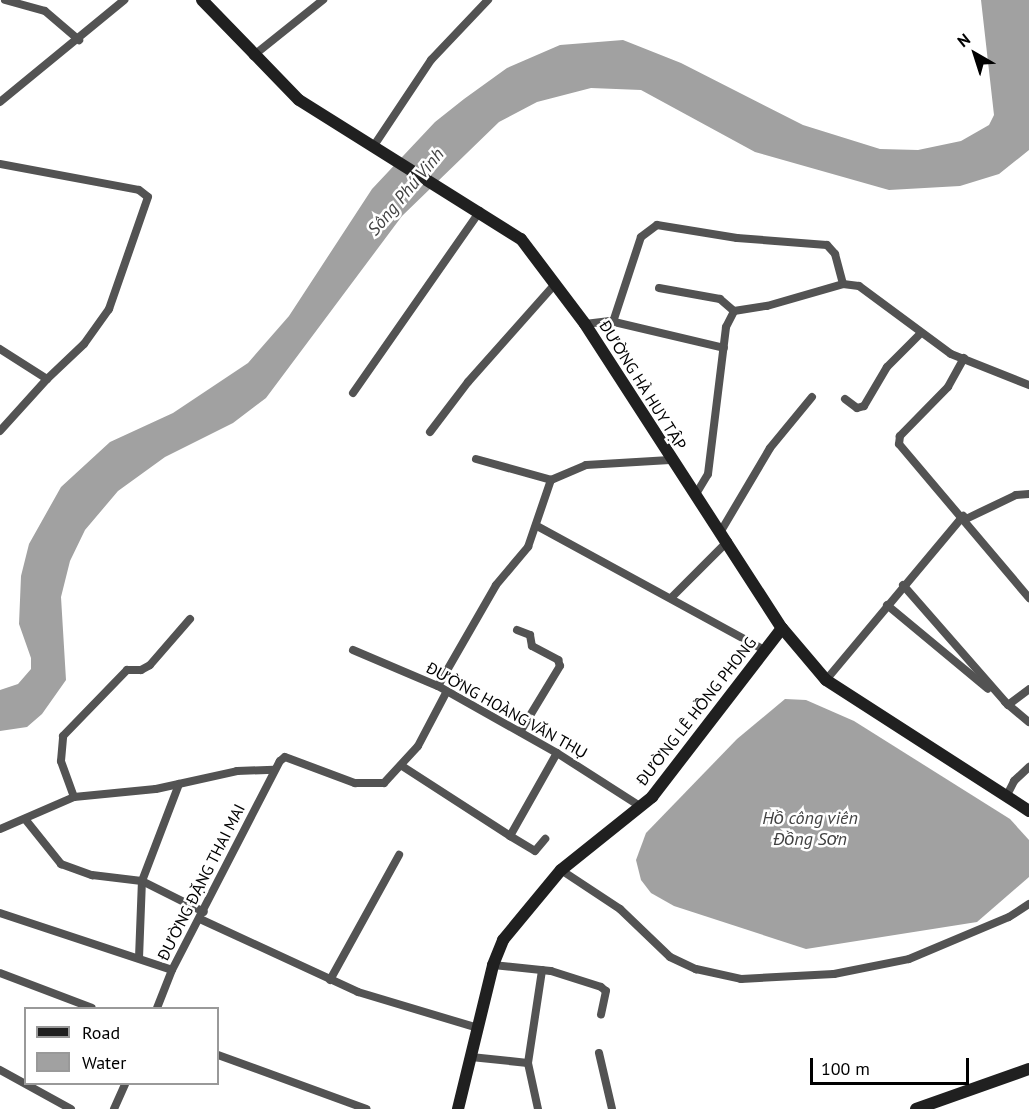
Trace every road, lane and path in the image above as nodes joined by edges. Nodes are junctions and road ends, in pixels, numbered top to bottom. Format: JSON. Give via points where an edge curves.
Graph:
{"nodes":[{"id":1,"x":5,"y":0,"type":"edge"},
{"id":2,"x":124,"y":0,"type":"edge"},
{"id":3,"x":202,"y":0,"type":"edge"},
{"id":4,"x":323,"y":0,"type":"edge"},
{"id":5,"x":488,"y":0,"type":"edge"},
{"id":6,"x":79,"y":40,"type":"junction"},
{"id":7,"x":253,"y":56,"type":"junction"},
{"id":8,"x":0,"y":102,"type":"edge"},
{"id":9,"x":373,"y":147,"type":"junction"},
{"id":10,"x":0,"y":164,"type":"edge"},
{"id":11,"x":480,"y":211,"type":"junction"},
{"id":12,"x":555,"y":284,"type":"junction"},
{"id":13,"x":843,"y":284,"type":"junction"},
{"id":14,"x":659,"y":288,"type":"dead end"},
{"id":15,"x":734,"y":311,"type":"junction"},
{"id":16,"x":613,"y":322,"type":"junction"},
{"id":17,"x":585,"y":324,"type":"junction"},
{"id":18,"x":920,"y":334,"type":"junction"},
{"id":19,"x":724,"y":348,"type":"junction"},
{"id":20,"x":0,"y":349,"type":"edge"},
{"id":21,"x":964,"y":358,"type":"junction"},
{"id":22,"x":47,"y":379,"type":"junction"},
{"id":23,"x":1029,"y":385,"type":"edge"},
{"id":24,"x":354,"y":393,"type":"dead end"},
{"id":25,"x":812,"y":398,"type":"dead end"},
{"id":26,"x":845,"y":399,"type":"dead end"},
{"id":27,"x":0,"y":431,"type":"edge"},
{"id":28,"x":430,"y":432,"type":"dead end"},
{"id":29,"x":476,"y":459,"type":"dead end"},
{"id":30,"x":670,"y":460,"type":"junction"},
{"id":31,"x":551,"y":480,"type":"junction"},
{"id":32,"x":696,"y":494,"type":"junction"},
{"id":33,"x":1029,"y":494,"type":"edge"},
{"id":34,"x":964,"y":518,"type":"junction"},
{"id":35,"x":537,"y":526,"type":"junction"},
{"id":36,"x":725,"y":536,"type":"junction"},
{"id":37,"x":903,"y":585,"type":"junction"},
{"id":38,"x":672,"y":597,"type":"junction"},
{"id":39,"x":1029,"y":598,"type":"edge"},
{"id":40,"x":887,"y":604,"type":"junction"},
{"id":41,"x":190,"y":619,"type":"dead end"},
{"id":42,"x":782,"y":628,"type":"junction"},
{"id":43,"x":517,"y":630,"type":"dead end"},
{"id":44,"x":353,"y":650,"type":"dead end"},
{"id":45,"x":764,"y":650,"type":"junction"},
{"id":46,"x":826,"y":680,"type":"junction"},
{"id":47,"x":438,"y":686,"type":"junction"},
{"id":48,"x":1029,"y":689,"type":"edge"},
{"id":49,"x":447,"y":691,"type":"junction"},
{"id":50,"x":1008,"y":705,"type":"junction"},
{"id":51,"x":1029,"y":722,"type":"edge"},
{"id":52,"x":520,"y":732,"type":"junction"},
{"id":53,"x":557,"y":753,"type":"junction"},
{"id":54,"x":402,"y":766,"type":"junction"},
{"id":55,"x":1029,"y":767,"type":"edge"},
{"id":56,"x":274,"y":770,"type":"junction"},
{"id":57,"x":179,"y":784,"type":"junction"},
{"id":58,"x":74,"y":797,"type":"junction"},
{"id":59,"x":1006,"y":797,"type":"junction"},
{"id":60,"x":640,"y":806,"type":"junction"},
{"id":61,"x":1029,"y":811,"type":"edge"},
{"id":62,"x":25,"y":819,"type":"junction"},
{"id":63,"x":0,"y":829,"type":"edge"},
{"id":64,"x":510,"y":836,"type":"junction"},
{"id":65,"x":545,"y":839,"type":"dead end"},
{"id":66,"x":399,"y":855,"type":"dead end"},
{"id":67,"x":561,"y":870,"type":"junction"},
{"id":68,"x":142,"y":881,"type":"junction"},
{"id":69,"x":1029,"y":904,"type":"edge"},
{"id":70,"x":0,"y":913,"type":"edge"},
{"id":71,"x":202,"y":916,"type":"junction"},
{"id":72,"x":139,"y":958,"type":"junction"},
{"id":73,"x":493,"y":965,"type":"junction"},
{"id":74,"x":172,"y":970,"type":"junction"},
{"id":75,"x":542,"y":970,"type":"junction"},
{"id":76,"x":0,"y":973,"type":"edge"},
{"id":77,"x":330,"y":980,"type":"junction"},
{"id":78,"x":90,"y":1007,"type":"edge"},
{"id":79,"x":157,"y":1007,"type":"edge"},
{"id":80,"x":601,"y":1014,"type":"dead end"},
{"id":81,"x":478,"y":1028,"type":"junction"},
{"id":82,"x":599,"y":1053,"type":"dead end"},
{"id":83,"x":219,"y":1055,"type":"edge"},
{"id":84,"x":471,"y":1057,"type":"junction"},
{"id":85,"x":528,"y":1063,"type":"junction"},
{"id":86,"x":1029,"y":1069,"type":"edge"},
{"id":87,"x":0,"y":1070,"type":"edge"},
{"id":88,"x":24,"y":1083,"type":"edge"},
{"id":89,"x":27,"y":1085,"type":"edge"},
{"id":90,"x":124,"y":1085,"type":"edge"},
{"id":91,"x":71,"y":1109,"type":"edge"},
{"id":92,"x":114,"y":1109,"type":"edge"},
{"id":93,"x":366,"y":1109,"type":"edge"},
{"id":94,"x":458,"y":1109,"type":"edge"},
{"id":95,"x":538,"y":1109,"type":"edge"},
{"id":96,"x":612,"y":1109,"type":"edge"},
{"id":97,"x":916,"y":1109,"type":"edge"}],
"edges":[{"from":1,"to":6,"type":"street","via":[[45,11]]},
{"from":2,"to":6,"type":"street"},
{"from":3,"to":7,"type":"main road","name":"ĐƯỜNG HÀ HUY TẬP"},
{"from":4,"to":7,"type":"street"},
{"from":5,"to":9,"type":"street","via":[[431,60]]},
{"from":6,"to":8,"type":"street"},
{"from":7,"to":9,"type":"main road","name":"ĐƯỜNG HÀ HUY TẬP","via":[[299,100]]},
{"from":9,"to":11,"type":"main road","name":"ĐƯỜNG HÀ HUY TẬP"},
{"from":10,"to":22,"type":"street","via":[[139,190],[148,197],[109,309],[84,344]]},
{"from":11,"to":12,"type":"main road","name":"ĐƯỜNG HÀ HUY TẬP","via":[[521,239]]},
{"from":11,"to":24,"type":"street"},
{"from":12,"to":17,"type":"main road","name":"ĐƯỜNG HÀ HUY TẬP"},
{"from":12,"to":28,"type":"street","via":[[468,382]]},
{"from":13,"to":15,"type":"street","via":[[767,306]]},
{"from":13,"to":16,"type":"street","via":[[835,254],[827,245],[737,238],[657,225],[641,237]]},
{"from":13,"to":18,"type":"street","via":[[859,286]]},
{"from":14,"to":15,"type":"street","via":[[720,299]]},
{"from":15,"to":19,"type":"street","via":[[726,327]]},
{"from":16,"to":17,"type":"street"},
{"from":16,"to":19,"type":"street"},
{"from":17,"to":30,"type":"main road","name":"ĐƯỜNG HÀ HUY TẬP"},
{"from":18,"to":21,"type":"street"},
{"from":18,"to":26,"type":"street","via":[[887,367],[864,406],[857,408]]},
{"from":19,"to":32,"type":"street","via":[[708,474]]},
{"from":20,"to":22,"type":"street"},
{"from":21,"to":23,"type":"street"},
{"from":21,"to":34,"type":"street","via":[[933,406],[898,440],[901,449]]},
{"from":22,"to":27,"type":"street"},
{"from":25,"to":36,"type":"street","via":[[770,448]]},
{"from":29,"to":31,"type":"street"},
{"from":30,"to":31,"type":"street","via":[[586,465],[568,469]]},
{"from":30,"to":32,"type":"main road","name":"ĐƯỜNG HÀ HUY TẬP"},
{"from":31,"to":35,"type":"street"},
{"from":32,"to":36,"type":"main road","name":"ĐƯỜNG HÀ HUY TẬP"},
{"from":33,"to":34,"type":"street","via":[[1016,495]]},
{"from":34,"to":37,"type":"street"},
{"from":34,"to":39,"type":"street"},
{"from":35,"to":38,"type":"street"},
{"from":35,"to":47,"type":"street","via":[[528,547],[496,585]]},
{"from":36,"to":38,"type":"street"},
{"from":36,"to":42,"type":"main road","name":"ĐƯỜNG HÀ HUY TẬP"},
{"from":37,"to":40,"type":"street"},
{"from":37,"to":50,"type":"street"},
{"from":38,"to":45,"type":"street"},
{"from":40,"to":46,"type":"street"},
{"from":40,"to":50,"type":"street"},
{"from":41,"to":58,"type":"street","via":[[150,665],[127,670],[63,736],[61,760]]},
{"from":42,"to":45,"type":"main road","name":"ĐƯỜNG LÊ HỒNG PHONG"},
{"from":42,"to":46,"type":"main road","name":"ĐƯỜNG HÀ HUY TẬP"},
{"from":43,"to":52,"type":"street","via":[[530,634],[531,646],[558,660],[560,666]]},
{"from":44,"to":47,"type":"street","name":"ĐƯỜNG HOÀNG VĂN THỤ"},
{"from":45,"to":60,"type":"main road","name":"ĐƯỜNG LÊ HỒNG PHONG","via":[[722,710]]},
{"from":46,"to":59,"type":"main road","name":"ĐƯỜNG HÀ HUY TẬP"},
{"from":47,"to":49,"type":"street","name":"ĐƯỜNG HOÀNG VĂN THỤ"},
{"from":48,"to":50,"type":"street"},
{"from":49,"to":52,"type":"street","name":"ĐƯỜNG HOÀNG VĂN THỤ"},
{"from":49,"to":54,"type":"street","via":[[418,746]]},
{"from":50,"to":51,"type":"street"},
{"from":52,"to":53,"type":"street","name":"ĐƯỜNG HOÀNG VĂN THỤ"},
{"from":53,"to":60,"type":"street","name":"ĐƯỜNG HOÀNG VĂN THỤ"},
{"from":53,"to":64,"type":"street"},
{"from":54,"to":56,"type":"street","via":[[384,783],[368,786],[285,758]]},
{"from":54,"to":64,"type":"street"},
{"from":55,"to":59,"type":"street"},
{"from":56,"to":57,"type":"street","via":[[237,771]]},
{"from":56,"to":71,"type":"street","name":"ĐƯỜNG ĐẶNG THAI MAI"},
{"from":57,"to":58,"type":"street"},
{"from":57,"to":68,"type":"street"},
{"from":58,"to":62,"type":"street"},
{"from":59,"to":61,"type":"main road","name":"ĐƯỜNG HÀ HUY TẬP"},
{"from":60,"to":67,"type":"main road","name":"ĐƯỜNG LÊ HỒNG PHONG"},
{"from":62,"to":63,"type":"street"},
{"from":62,"to":68,"type":"street","via":[[61,864],[92,875]]},
{"from":64,"to":65,"type":"street","via":[[536,851]]},
{"from":66,"to":77,"type":"street"},
{"from":67,"to":69,"type":"street","via":[[620,909],[670,957],[696,969],[741,979],[834,974],[909,958],[1009,917]]},
{"from":67,"to":73,"type":"main road","name":"ĐƯỜNG LÊ HỒNG PHONG","via":[[503,940]]},
{"from":68,"to":71,"type":"street"},
{"from":68,"to":72,"type":"street"},
{"from":70,"to":72,"type":"street"},
{"from":71,"to":74,"type":"street","name":"ĐƯỜNG ĐẶNG THAI MAI"},
{"from":71,"to":77,"type":"street"},
{"from":72,"to":74,"type":"street"},
{"from":73,"to":75,"type":"street"},
{"from":73,"to":81,"type":"main road","name":"ĐƯỜNG LÊ HỒNG PHONG"},
{"from":74,"to":79,"type":"street","name":"ĐƯỜNG ĐẶNG THAI MAI"},
{"from":75,"to":80,"type":"street","via":[[606,990]]},
{"from":75,"to":85,"type":"street"},
{"from":76,"to":78,"type":"street"},
{"from":77,"to":81,"type":"street"},
{"from":81,"to":84,"type":"main road","name":"ĐƯỜNG LÊ HỒNG PHONG"},
{"from":82,"to":96,"type":"street"},
{"from":83,"to":93,"type":"street"},
{"from":84,"to":85,"type":"street"},
{"from":84,"to":94,"type":"main road","name":"ĐƯỜNG LÊ HỒNG PHONG"},
{"from":85,"to":95,"type":"street"},
{"from":86,"to":97,"type":"main road"},
{"from":87,"to":88,"type":"street"},
{"from":89,"to":91,"type":"street"},
{"from":90,"to":92,"type":"street"}]}
